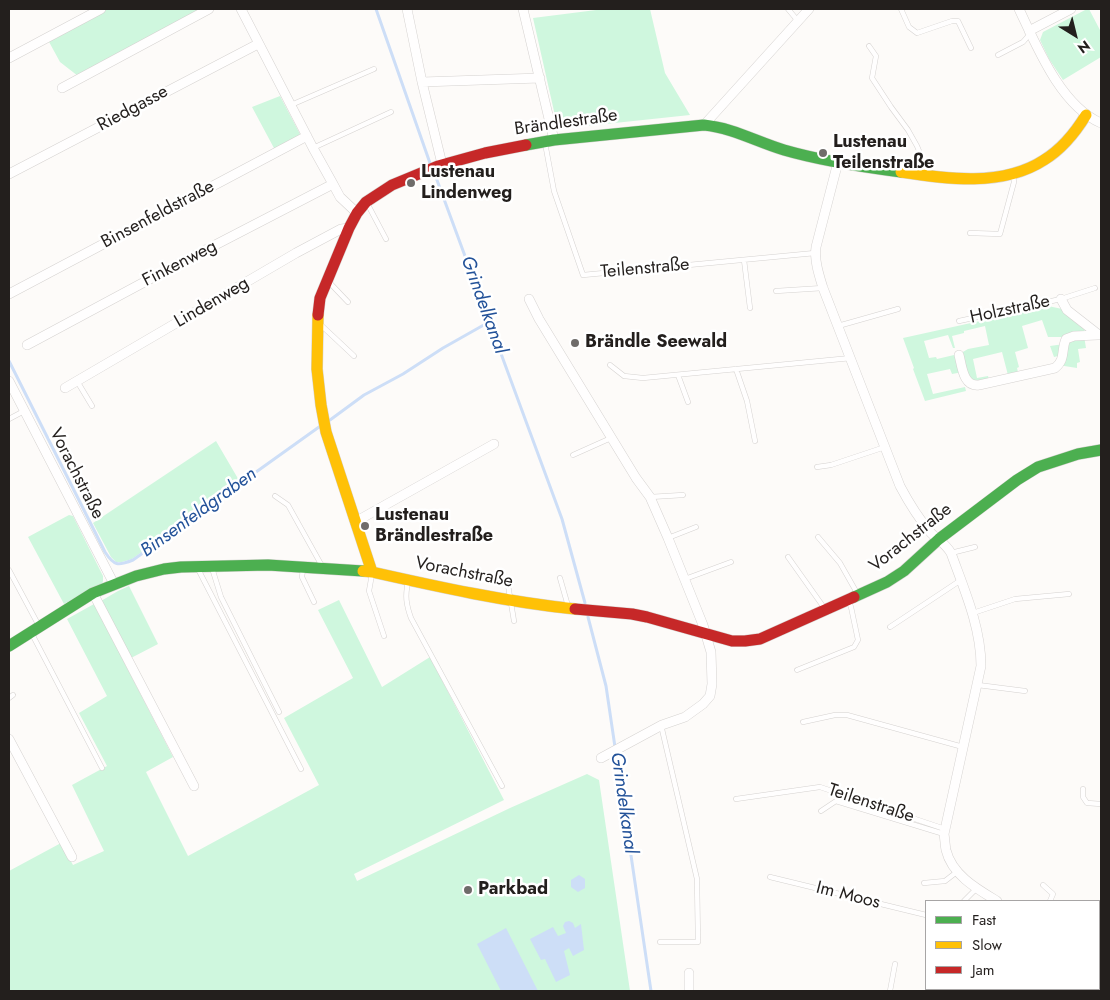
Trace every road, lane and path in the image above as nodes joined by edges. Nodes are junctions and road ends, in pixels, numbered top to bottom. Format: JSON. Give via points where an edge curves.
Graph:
{"nodes":[{"id":1,"x":101,"y":9,"type":"edge"},
{"id":2,"x":209,"y":9,"type":"edge"},
{"id":3,"x":240,"y":9,"type":"edge"},
{"id":4,"x":407,"y":9,"type":"edge"},
{"id":5,"x":523,"y":9,"type":"edge"},
{"id":6,"x":788,"y":9,"type":"edge"},
{"id":7,"x":809,"y":9,"type":"edge"},
{"id":8,"x":901,"y":9,"type":"edge"},
{"id":9,"x":1019,"y":9,"type":"edge"},
{"id":10,"x":1071,"y":9,"type":"edge"},
{"id":11,"x":798,"y":21,"type":"junction"},
{"id":12,"x":1030,"y":32,"type":"junction"},
{"id":13,"x":258,"y":44,"type":"junction"},
{"id":14,"x":869,"y":46,"type":"dead end"},
{"id":15,"x":970,"y":48,"type":"dead end"},
{"id":16,"x":998,"y":55,"type":"dead end"},
{"id":17,"x":9,"y":58,"type":"edge"},
{"id":18,"x":374,"y":69,"type":"dead end"},
{"id":19,"x":540,"y":78,"type":"junction"},
{"id":20,"x":422,"y":82,"type":"junction"},
{"id":21,"x":62,"y":88,"type":"dead end"},
{"id":22,"x":290,"y":105,"type":"junction"},
{"id":23,"x":391,"y":112,"type":"dead end"},
{"id":24,"x":1086,"y":116,"type":"junction"},
{"id":25,"x":1101,"y":123,"type":"edge"},
{"id":26,"x":704,"y":125,"type":"junction"},
{"id":27,"x":307,"y":136,"type":"junction"},
{"id":28,"x":550,"y":140,"type":"junction"},
{"id":29,"x":312,"y":148,"type":"junction"},
{"id":30,"x":838,"y":162,"type":"junction"},
{"id":31,"x":440,"y":165,"type":"junction"},
{"id":32,"x":9,"y":174,"type":"edge"},
{"id":33,"x":1013,"y":174,"type":"junction"},
{"id":34,"x":926,"y":176,"type":"junction"},
{"id":35,"x":333,"y":184,"type":"junction"},
{"id":36,"x":366,"y":202,"type":"junction"},
{"id":37,"x":357,"y":212,"type":"junction"},
{"id":38,"x":348,"y":228,"type":"junction"},
{"id":39,"x":970,"y":233,"type":"dead end"},
{"id":40,"x":386,"y":239,"type":"dead end"},
{"id":41,"x":815,"y":253,"type":"junction"},
{"id":42,"x":744,"y":260,"type":"junction"},
{"id":43,"x":327,"y":280,"type":"junction"},
{"id":44,"x":823,"y":288,"type":"junction"},
{"id":45,"x":1095,"y":288,"type":"dead end"},
{"id":46,"x":776,"y":291,"type":"dead end"},
{"id":47,"x":9,"y":294,"type":"edge"},
{"id":48,"x":529,"y":299,"type":"dead end"},
{"id":49,"x":1061,"y":300,"type":"junction"},
{"id":50,"x":348,"y":302,"type":"dead end"},
{"id":51,"x":750,"y":308,"type":"dead end"},
{"id":52,"x":898,"y":309,"type":"dead end"},
{"id":53,"x":959,"y":321,"type":"dead end"},
{"id":54,"x":317,"y":324,"type":"junction"},
{"id":55,"x":838,"y":326,"type":"junction"},
{"id":56,"x":1100,"y":335,"type":"edge"},
{"id":57,"x":26,"y":344,"type":"dead end"},
{"id":58,"x":959,"y":354,"type":"dead end"},
{"id":59,"x":354,"y":356,"type":"dead end"},
{"id":60,"x":851,"y":358,"type":"junction"},
{"id":61,"x":610,"y":365,"type":"dead end"},
{"id":62,"x":736,"y":370,"type":"junction"},
{"id":63,"x":678,"y":375,"type":"junction"},
{"id":64,"x":9,"y":381,"type":"edge"},
{"id":65,"x":77,"y":381,"type":"junction"},
{"id":66,"x":65,"y":388,"type":"dead end"},
{"id":67,"x":688,"y":402,"type":"dead end"},
{"id":68,"x":92,"y":406,"type":"dead end"},
{"id":69,"x":24,"y":411,"type":"junction"},
{"id":70,"x":9,"y":419,"type":"edge"},
{"id":71,"x":611,"y":438,"type":"junction"},
{"id":72,"x":755,"y":441,"type":"dead end"},
{"id":73,"x":494,"y":444,"type":"dead end"},
{"id":74,"x":885,"y":447,"type":"junction"},
{"id":75,"x":1101,"y":450,"type":"edge"},
{"id":76,"x":573,"y":455,"type":"dead end"},
{"id":77,"x":817,"y":467,"type":"dead end"},
{"id":78,"x":682,"y":495,"type":"dead end"},
{"id":79,"x":275,"y":496,"type":"dead end"},
{"id":80,"x":650,"y":497,"type":"junction"},
{"id":81,"x":355,"y":522,"type":"junction"},
{"id":82,"x":696,"y":527,"type":"dead end"},
{"id":83,"x":818,"y":537,"type":"dead end"},
{"id":84,"x":668,"y":538,"type":"junction"},
{"id":85,"x":939,"y":539,"type":"junction"},
{"id":86,"x":975,"y":547,"type":"dead end"},
{"id":87,"x":951,"y":553,"type":"junction"},
{"id":88,"x":788,"y":557,"type":"dead end"},
{"id":89,"x":731,"y":562,"type":"dead end"},
{"id":90,"x":212,"y":567,"type":"junction"},
{"id":91,"x":198,"y":568,"type":"junction"},
{"id":92,"x":303,"y":568,"type":"junction"},
{"id":93,"x":324,"y":569,"type":"junction"},
{"id":94,"x":9,"y":570,"type":"edge"},
{"id":95,"x":372,"y":572,"type":"junction"},
{"id":96,"x":560,"y":578,"type":"dead end"},
{"id":97,"x":507,"y":579,"type":"dead end"},
{"id":98,"x":685,"y":579,"type":"junction"},
{"id":99,"x":409,"y":580,"type":"junction"},
{"id":100,"x":961,"y":580,"type":"junction"},
{"id":101,"x":114,"y":584,"type":"junction"},
{"id":102,"x":93,"y":594,"type":"junction"},
{"id":103,"x":1069,"y":594,"type":"dead end"},
{"id":104,"x":853,"y":598,"type":"junction"},
{"id":105,"x":511,"y":600,"type":"junction"},
{"id":106,"x":314,"y":602,"type":"dead end"},
{"id":107,"x":569,"y":608,"type":"junction"},
{"id":108,"x":826,"y":610,"type":"junction"},
{"id":109,"x":972,"y":613,"type":"junction"},
{"id":110,"x":514,"y":621,"type":"dead end"},
{"id":111,"x":890,"y":627,"type":"dead end"},
{"id":112,"x":35,"y":629,"type":"junction"},
{"id":113,"x":707,"y":634,"type":"junction"},
{"id":114,"x":384,"y":636,"type":"dead end"},
{"id":115,"x":9,"y":646,"type":"edge"},
{"id":116,"x":797,"y":670,"type":"dead end"},
{"id":117,"x":978,"y":686,"type":"junction"},
{"id":118,"x":1025,"y":691,"type":"dead end"},
{"id":119,"x":279,"y":712,"type":"dead end"},
{"id":120,"x":803,"y":722,"type":"dead end"},
{"id":121,"x":661,"y":725,"type":"junction"},
{"id":122,"x":9,"y":739,"type":"edge"},
{"id":123,"x":963,"y":747,"type":"junction"},
{"id":124,"x":604,"y":756,"type":"dead end"},
{"id":125,"x":102,"y":768,"type":"dead end"},
{"id":126,"x":300,"y":770,"type":"dead end"},
{"id":127,"x":194,"y":786,"type":"dead end"},
{"id":128,"x":502,"y":786,"type":"dead end"},
{"id":129,"x":1083,"y":788,"type":"dead end"},
{"id":130,"x":736,"y":799,"type":"dead end"},
{"id":131,"x":1101,"y":804,"type":"edge"},
{"id":132,"x":821,"y":811,"type":"dead end"},
{"id":133,"x":945,"y":832,"type":"junction"},
{"id":134,"x":72,"y":857,"type":"dead end"},
{"id":135,"x":958,"y":872,"type":"junction"},
{"id":136,"x":770,"y":877,"type":"dead end"},
{"id":137,"x":924,"y":884,"type":"dead end"},
{"id":138,"x":1042,"y":885,"type":"dead end"},
{"id":139,"x":976,"y":888,"type":"junction"},
{"id":140,"x":965,"y":900,"type":"edge"},
{"id":141,"x":996,"y":900,"type":"edge"},
{"id":142,"x":1050,"y":900,"type":"edge"},
{"id":143,"x":925,"y":915,"type":"edge"},
{"id":144,"x":660,"y":942,"type":"dead end"},
{"id":145,"x":895,"y":964,"type":"dead end"},
{"id":146,"x":689,"y":973,"type":"dead end"},
{"id":147,"x":689,"y":991,"type":"edge"},
{"id":148,"x":890,"y":991,"type":"edge"}],
"edges":[{"from":1,"to":17,"type":"street"},
{"from":2,"to":21,"type":"street"},
{"from":3,"to":13,"type":"street"},
{"from":4,"to":20,"type":"street"},
{"from":5,"to":19,"type":"street"},
{"from":6,"to":11,"type":"lane"},
{"from":7,"to":11,"type":"street"},
{"from":8,"to":15,"type":"lane","via":[[909,27],[917,34],[958,21]]},
{"from":9,"to":12,"type":"street"},
{"from":10,"to":12,"type":"street"},
{"from":11,"to":26,"type":"street"},
{"from":12,"to":16,"type":"lane","via":[[1023,42]]},
{"from":12,"to":24,"type":"street","via":[[1065,94]]},
{"from":13,"to":22,"type":"street"},
{"from":13,"to":32,"type":"street","name":"Riedgasse"},
{"from":14,"to":34,"type":"lane","via":[[876,56],[872,78],[917,146]]},
{"from":18,"to":22,"type":"lane"},
{"from":19,"to":20,"type":"street"},
{"from":19,"to":28,"type":"street"},
{"from":20,"to":31,"type":"street"},
{"from":22,"to":27,"type":"street"},
{"from":23,"to":29,"type":"lane"},
{"from":24,"to":25,"type":"street"},
{"from":24,"to":33,"type":"street","name":"Brändlestraße","via":[[1053,155]]},
{"from":26,"to":28,"type":"street","name":"Brändlestraße"},
{"from":26,"to":30,"type":"street","name":"Brändlestraße","via":[[716,125],[781,149]]},
{"from":27,"to":29,"type":"street"},
{"from":27,"to":47,"type":"street","name":"Binsenfeldstraße"},
{"from":28,"to":31,"type":"street","name":"Brändlestraße"},
{"from":28,"to":42,"type":"lane","name":"Teilenstraße","via":[[554,192],[583,275]]},
{"from":29,"to":35,"type":"street"},
{"from":30,"to":34,"type":"street","name":"Brändlestraße"},
{"from":30,"to":41,"type":"street"},
{"from":31,"to":36,"type":"street","name":"Brändlestraße","via":[[392,185]]},
{"from":33,"to":34,"type":"street","name":"Brändlestraße","via":[[957,178]]},
{"from":33,"to":39,"type":"lane","via":[[1014,182],[1000,234]]},
{"from":35,"to":37,"type":"street"},
{"from":35,"to":57,"type":"street","name":"Finkenweg"},
{"from":36,"to":37,"type":"street","name":"Brändlestraße"},
{"from":36,"to":40,"type":"lane"},
{"from":37,"to":38,"type":"street","name":"Brändlestraße"},
{"from":38,"to":43,"type":"street","name":"Brändlestraße"},
{"from":38,"to":65,"type":"street","name":"Lindenweg","via":[[296,253]]},
{"from":41,"to":42,"type":"lane","name":"Teilenstraße"},
{"from":41,"to":44,"type":"street"},
{"from":42,"to":51,"type":"lane"},
{"from":43,"to":50,"type":"lane"},
{"from":43,"to":54,"type":"street","name":"Brändlestraße","via":[[320,298]]},
{"from":44,"to":46,"type":"lane"},
{"from":44,"to":55,"type":"street"},
{"from":45,"to":49,"type":"lane","name":"Holzstraße"},
{"from":48,"to":71,"type":"street"},
{"from":49,"to":53,"type":"lane","name":"Holzstraße"},
{"from":49,"to":56,"type":"street","name":"Holzstraße","via":[[1067,310]]},
{"from":52,"to":55,"type":"lane"},
{"from":54,"to":59,"type":"lane"},
{"from":54,"to":81,"type":"street","name":"Brändlestraße","via":[[317,368],[326,432]]},
{"from":55,"to":60,"type":"street"},
{"from":56,"to":58,"type":"street","via":[[1066,339],[1061,362],[1055,368],[974,386],[965,378]]},
{"from":60,"to":62,"type":"lane"},
{"from":60,"to":74,"type":"street"},
{"from":61,"to":63,"type":"lane","via":[[624,376]]},
{"from":62,"to":63,"type":"lane"},
{"from":62,"to":72,"type":"lane","via":[[747,401]]},
{"from":63,"to":67,"type":"lane"},
{"from":64,"to":69,"type":"street","name":"Vorachstraße"},
{"from":65,"to":66,"type":"street","name":"Lindenweg"},
{"from":65,"to":68,"type":"lane"},
{"from":69,"to":70,"type":"lane"},
{"from":69,"to":101,"type":"street","name":"Vorachstraße"},
{"from":71,"to":76,"type":"lane"},
{"from":71,"to":80,"type":"street"},
{"from":73,"to":81,"type":"street"},
{"from":74,"to":77,"type":"lane"},
{"from":74,"to":85,"type":"street","via":[[908,502]]},
{"from":75,"to":85,"type":"street","name":"Vorachstraße","via":[[1038,467]]},
{"from":78,"to":80,"type":"lane"},
{"from":79,"to":93,"type":"lane","via":[[288,505]]},
{"from":80,"to":84,"type":"street"},
{"from":81,"to":95,"type":"street","name":"Brändlestraße"},
{"from":82,"to":84,"type":"lane"},
{"from":83,"to":104,"type":"lane","via":[[840,563]]},
{"from":84,"to":98,"type":"street"},
{"from":85,"to":87,"type":"street"},
{"from":85,"to":104,"type":"street","name":"Vorachstraße","via":[[895,577]]},
{"from":86,"to":87,"type":"lane"},
{"from":87,"to":100,"type":"street"},
{"from":88,"to":108,"type":"lane"},
{"from":89,"to":98,"type":"lane"},
{"from":90,"to":91,"type":"street","name":"Vorachstraße"},
{"from":90,"to":92,"type":"street","name":"Vorachstraße","via":[[268,565]]},
{"from":90,"to":119,"type":"lane","via":[[220,597]]},
{"from":91,"to":101,"type":"street","name":"Vorachstraße","via":[[164,569]]},
{"from":91,"to":126,"type":"lane"},
{"from":92,"to":93,"type":"street","name":"Vorachstraße"},
{"from":92,"to":106,"type":"lane","via":[[302,577]]},
{"from":93,"to":95,"type":"street","name":"Vorachstraße"},
{"from":94,"to":112,"type":"lane"},
{"from":95,"to":99,"type":"street","name":"Vorachstraße"},
{"from":95,"to":114,"type":"lane","via":[[369,591]]},
{"from":96,"to":107,"type":"lane"},
{"from":97,"to":105,"type":"lane"},
{"from":98,"to":113,"type":"street"},
{"from":99,"to":105,"type":"street","name":"Vorachstraße"},
{"from":99,"to":128,"type":"lane","via":[[406,593],[411,618]]},
{"from":100,"to":109,"type":"street"},
{"from":100,"to":111,"type":"lane"},
{"from":101,"to":102,"type":"street","name":"Vorachstraße"},
{"from":102,"to":112,"type":"street","name":"Vorachstraße"},
{"from":102,"to":127,"type":"street"},
{"from":103,"to":109,"type":"lane","via":[[1015,599]]},
{"from":104,"to":108,"type":"street","name":"Vorachstraße"},
{"from":104,"to":116,"type":"lane","via":[[851,607],[858,640],[854,647]]},
{"from":105,"to":107,"type":"street","name":"Vorachstraße"},
{"from":105,"to":110,"type":"lane"},
{"from":107,"to":113,"type":"street","name":"Vorachstraße","via":[[632,614]]},
{"from":108,"to":113,"type":"street","name":"Vorachstraße","via":[[760,639],[732,641]]},
{"from":109,"to":117,"type":"street","via":[[981,652]]},
{"from":112,"to":115,"type":"street","name":"Vorachstraße"},
{"from":112,"to":125,"type":"lane"},
{"from":113,"to":121,"type":"street","via":[[711,652],[710,696],[685,716]]},
{"from":117,"to":118,"type":"lane"},
{"from":117,"to":123,"type":"street"},
{"from":120,"to":123,"type":"lane","via":[[847,715]]},
{"from":121,"to":124,"type":"street"},
{"from":121,"to":144,"type":"lane","via":[[697,879],[698,942]]},
{"from":122,"to":134,"type":"street"},
{"from":123,"to":133,"type":"street"},
{"from":129,"to":131,"type":"lane","via":[[1083,797],[1088,803]]},
{"from":130,"to":133,"type":"lane","name":"Teilenstraße","via":[[820,787]]},
{"from":132,"to":133,"type":"lane","name":"Teilenstraße","via":[[836,801]]},
{"from":133,"to":135,"type":"street","via":[[946,851]]},
{"from":135,"to":137,"type":"lane","via":[[945,881]]},
{"from":135,"to":139,"type":"street"},
{"from":136,"to":143,"type":"lane","name":"Im Moos"},
{"from":138,"to":142,"type":"lane","via":[[1053,894]]},
{"from":139,"to":140,"type":"lane"},
{"from":139,"to":141,"type":"street"},
{"from":145,"to":148,"type":"lane"},
{"from":146,"to":147,"type":"street"}]}
